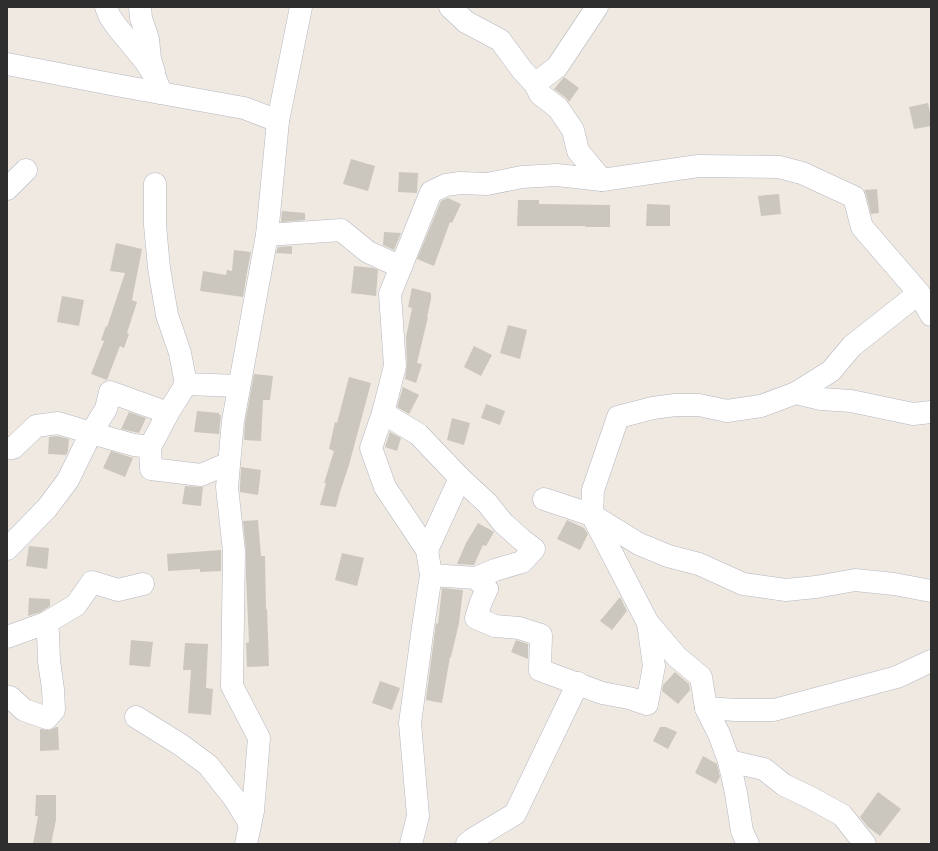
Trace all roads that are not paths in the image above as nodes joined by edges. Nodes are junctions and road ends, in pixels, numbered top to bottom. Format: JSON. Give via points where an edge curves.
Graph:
{"nodes":[{"id":1,"x":106,"y":7,"type":"edge"},
{"id":2,"x":140,"y":7,"type":"edge"},
{"id":3,"x":301,"y":7,"type":"edge"},
{"id":4,"x":450,"y":7,"type":"edge"},
{"id":5,"x":597,"y":7,"type":"edge"},
{"id":6,"x":7,"y":63,"type":"edge"},
{"id":7,"x":535,"y":84,"type":"junction"},
{"id":8,"x":161,"y":93,"type":"junction"},
{"id":9,"x":278,"y":121,"type":"junction"},
{"id":10,"x":26,"y":170,"type":"dead end"},
{"id":11,"x":602,"y":180,"type":"junction"},
{"id":12,"x":155,"y":184,"type":"dead end"},
{"id":13,"x":7,"y":188,"type":"edge"},
{"id":14,"x":267,"y":235,"type":"junction"},
{"id":15,"x":401,"y":267,"type":"junction"},
{"id":16,"x":918,"y":292,"type":"junction"},
{"id":17,"x":931,"y":315,"type":"edge"},
{"id":18,"x":186,"y":384,"type":"junction"},
{"id":19,"x":239,"y":386,"type":"junction"},
{"id":20,"x":796,"y":393,"type":"junction"},
{"id":21,"x":931,"y":412,"type":"edge"},
{"id":22,"x":168,"y":413,"type":"junction"},
{"id":23,"x":383,"y":413,"type":"junction"},
{"id":24,"x":91,"y":433,"type":"junction"},
{"id":25,"x":150,"y":447,"type":"junction"},
{"id":26,"x":7,"y":448,"type":"edge"},
{"id":27,"x":229,"y":463,"type":"junction"},
{"id":28,"x":460,"y":478,"type":"junction"},
{"id":29,"x":544,"y":499,"type":"dead end"},
{"id":30,"x":592,"y":515,"type":"junction"},
{"id":31,"x":7,"y":549,"type":"edge"},
{"id":32,"x":427,"y":550,"type":"junction"},
{"id":33,"x":431,"y":575,"type":"junction"},
{"id":34,"x":476,"y":578,"type":"junction"},
{"id":35,"x":143,"y":584,"type":"dead end"},
{"id":36,"x":931,"y":590,"type":"edge"},
{"id":37,"x":46,"y":623,"type":"junction"},
{"id":38,"x":648,"y":623,"type":"junction"},
{"id":39,"x":7,"y":637,"type":"edge"},
{"id":40,"x":931,"y":661,"type":"edge"},
{"id":41,"x":578,"y":683,"type":"junction"},
{"id":42,"x":7,"y":697,"type":"edge"},
{"id":43,"x":706,"y":708,"type":"junction"},
{"id":44,"x":136,"y":717,"type":"dead end"},
{"id":45,"x":729,"y":761,"type":"junction"},
{"id":46,"x":248,"y":834,"type":"edge"},
{"id":47,"x":412,"y":844,"type":"edge"},
{"id":48,"x":467,"y":844,"type":"edge"},
{"id":49,"x":748,"y":844,"type":"edge"},
{"id":50,"x":865,"y":844,"type":"edge"}],
"edges":[{"from":1,"to":8,"type":"street","via":[[117,27],[154,75]]},
{"from":2,"to":8,"type":"street","via":[[150,59]]},
{"from":3,"to":9,"type":"street"},
{"from":4,"to":7,"type":"street","via":[[466,22],[500,40]]},
{"from":5,"to":7,"type":"street","via":[[557,67]]},
{"from":6,"to":8,"type":"street"},
{"from":7,"to":11,"type":"street","via":[[540,94],[558,108],[573,130],[578,151]]},
{"from":8,"to":9,"type":"street","via":[[244,108]]},
{"from":9,"to":14,"type":"street"},
{"from":10,"to":13,"type":"street"},
{"from":11,"to":15,"type":"street","via":[[557,175],[522,177],[487,184],[446,185],[431,192]]},
{"from":11,"to":16,"type":"street","via":[[698,166],[779,166],[802,173],[854,197],[862,227]]},
{"from":12,"to":18,"type":"street","via":[[159,268],[167,315],[180,353]]},
{"from":14,"to":15,"type":"street","via":[[341,230],[368,252]]},
{"from":14,"to":19,"type":"street"},
{"from":15,"to":23,"type":"street","via":[[390,294],[395,366]]},
{"from":16,"to":17,"type":"street"},
{"from":16,"to":20,"type":"street","via":[[852,346],[831,371]]},
{"from":18,"to":19,"type":"street"},
{"from":18,"to":22,"type":"street"},
{"from":19,"to":27,"type":"street"},
{"from":20,"to":21,"type":"street","via":[[913,414]]},
{"from":20,"to":30,"type":"street","via":[[761,406],[727,411],[698,406],[675,406],[653,408],[618,417],[593,490]]},
{"from":22,"to":24,"type":"street","via":[[110,392],[106,409]]},
{"from":22,"to":25,"type":"street"},
{"from":23,"to":28,"type":"street","via":[[418,434]]},
{"from":23,"to":32,"type":"street","via":[[371,448],[385,487]]},
{"from":24,"to":25,"type":"street"},
{"from":24,"to":26,"type":"street","via":[[58,423],[36,426],[13,448]]},
{"from":24,"to":31,"type":"street","via":[[68,480],[47,508]]},
{"from":25,"to":27,"type":"street","via":[[151,469],[201,475]]},
{"from":27,"to":46,"type":"street","via":[[227,487],[234,551],[232,686],[259,738],[253,811]]},
{"from":28,"to":32,"type":"street"},
{"from":28,"to":34,"type":"street","via":[[487,503],[503,523],[534,549],[522,562]]},
{"from":29,"to":30,"type":"street"},
{"from":30,"to":36,"type":"street","via":[[639,544],[668,556],[699,564],[743,584],[786,590],[855,580]]},
{"from":30,"to":38,"type":"street"},
{"from":32,"to":33,"type":"street"},
{"from":33,"to":34,"type":"street"},
{"from":33,"to":47,"type":"street","via":[[410,723],[418,816]]},
{"from":34,"to":41,"type":"street","via":[[487,589],[476,618],[495,626],[519,628],[541,635],[540,670]]},
{"from":35,"to":37,"type":"street","via":[[118,590],[92,582],[76,605]]},
{"from":37,"to":39,"type":"street"},
{"from":37,"to":42,"type":"street","via":[[54,710],[48,718],[24,710]]},
{"from":38,"to":41,"type":"street","via":[[654,666],[647,704],[602,693]]},
{"from":38,"to":43,"type":"street","via":[[677,658],[701,676]]},
{"from":40,"to":43,"type":"street","via":[[897,676],[774,710]]},
{"from":41,"to":48,"type":"street","via":[[515,814]]},
{"from":43,"to":45,"type":"street"},
{"from":44,"to":46,"type":"street","via":[[182,745],[208,765],[234,798]]},
{"from":45,"to":49,"type":"street","via":[[742,831]]},
{"from":45,"to":50,"type":"street","via":[[764,769],[784,785],[842,815]]}]}
